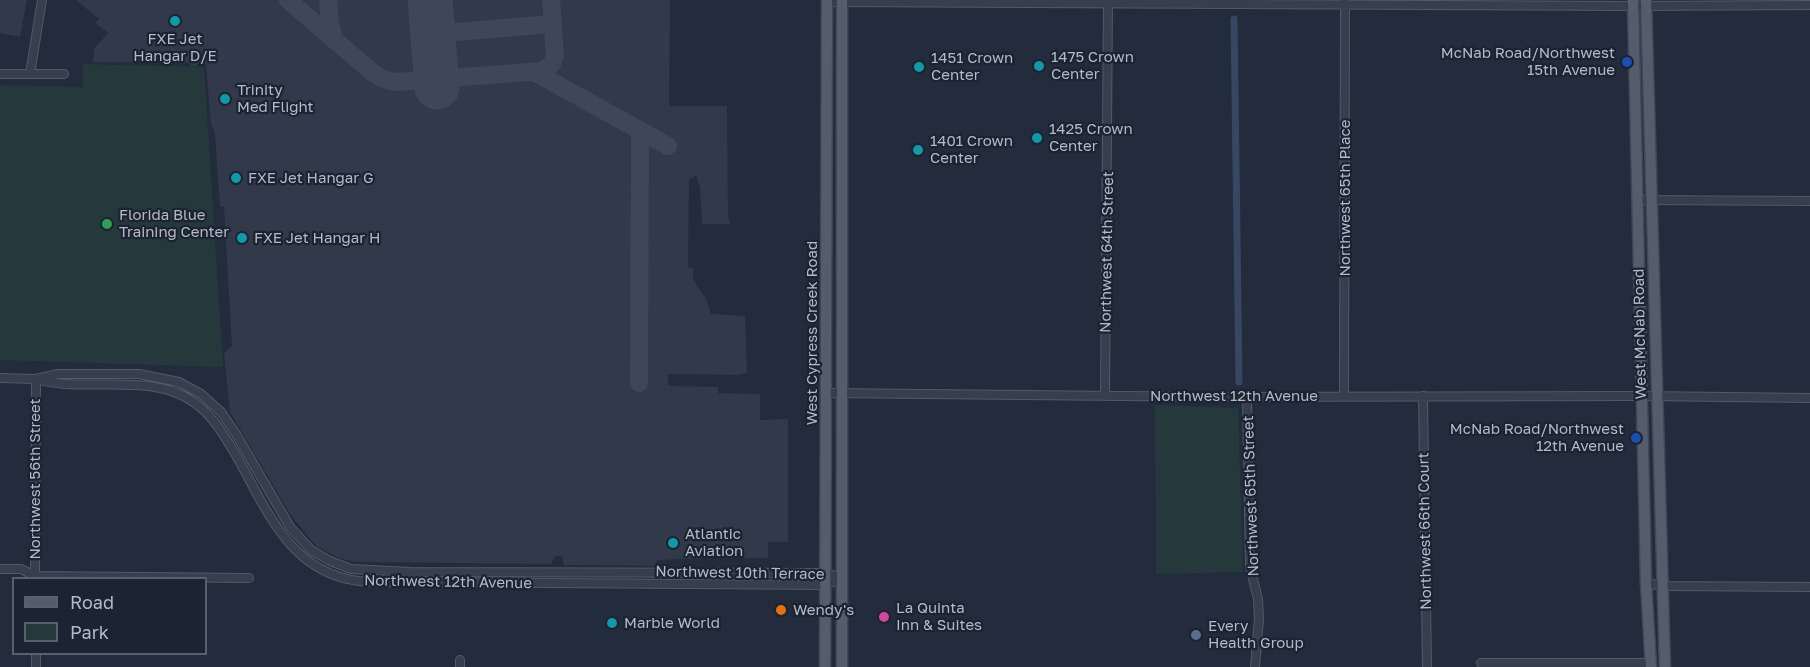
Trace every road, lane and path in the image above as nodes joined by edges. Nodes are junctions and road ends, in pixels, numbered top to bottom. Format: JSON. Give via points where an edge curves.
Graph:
{"nodes":[{"id":1,"x":42,"y":0,"type":"edge"},
{"id":2,"x":827,"y":1,"type":"edge"},
{"id":3,"x":842,"y":1,"type":"edge"},
{"id":4,"x":1108,"y":1,"type":"edge"},
{"id":5,"x":1345,"y":2,"type":"edge"},
{"id":6,"x":1646,"y":2,"type":"edge"},
{"id":7,"x":1633,"y":3,"type":"edge"},
{"id":8,"x":1810,"y":5,"type":"edge"},
{"id":9,"x":0,"y":74,"type":"edge"},
{"id":10,"x":30,"y":74,"type":"junction"},
{"id":11,"x":64,"y":74,"type":"dead end"},
{"id":12,"x":827,"y":122,"type":"junction"},
{"id":13,"x":842,"y":145,"type":"junction"},
{"id":14,"x":1638,"y":200,"type":"junction"},
{"id":15,"x":1652,"y":201,"type":"junction"},
{"id":16,"x":1810,"y":201,"type":"edge"},
{"id":17,"x":0,"y":378,"type":"edge"},
{"id":18,"x":36,"y":379,"type":"junction"},
{"id":19,"x":826,"y":393,"type":"junction"},
{"id":20,"x":842,"y":393,"type":"junction"},
{"id":21,"x":1105,"y":396,"type":"junction"},
{"id":22,"x":1344,"y":396,"type":"junction"},
{"id":23,"x":1423,"y":396,"type":"junction"},
{"id":24,"x":1642,"y":396,"type":"junction"},
{"id":25,"x":1247,"y":397,"type":"junction"},
{"id":26,"x":1656,"y":397,"type":"junction"},
{"id":27,"x":1810,"y":398,"type":"edge"},
{"id":28,"x":255,"y":466,"type":"junction"},
{"id":29,"x":245,"y":471,"type":"junction"},
{"id":30,"x":0,"y":568,"type":"edge"},
{"id":31,"x":410,"y":572,"type":"junction"},
{"id":32,"x":603,"y":572,"type":"joint"},
{"id":33,"x":663,"y":572,"type":"junction"},
{"id":34,"x":826,"y":573,"type":"junction"},
{"id":35,"x":35,"y":577,"type":"edge"},
{"id":36,"x":207,"y":578,"type":"edge"},
{"id":37,"x":249,"y":578,"type":"dead end"},
{"id":38,"x":842,"y":578,"type":"junction"},
{"id":39,"x":410,"y":582,"type":"junction"},
{"id":40,"x":627,"y":582,"type":"joint"},
{"id":41,"x":664,"y":583,"type":"junction"},
{"id":42,"x":1646,"y":583,"type":"junction"},
{"id":43,"x":826,"y":585,"type":"junction"},
{"id":44,"x":1662,"y":586,"type":"junction"},
{"id":45,"x":1810,"y":587,"type":"edge"},
{"id":46,"x":1481,"y":663,"type":"dead end"},
{"id":47,"x":1650,"y":665,"type":"edge"},
{"id":48,"x":825,"y":667,"type":"edge"},
{"id":49,"x":842,"y":667,"type":"edge"},
{"id":50,"x":1255,"y":667,"type":"edge"},
{"id":51,"x":1427,"y":667,"type":"edge"},
{"id":52,"x":1665,"y":667,"type":"edge"}],
"edges":[{"from":1,"to":10,"type":"street"},
{"from":2,"to":3,"type":"street"},
{"from":2,"to":12,"type":"main road","name":"West Cypress Creek Road"},
{"from":3,"to":4,"type":"street"},
{"from":3,"to":13,"type":"main road","name":"West Cypress Creek Road"},
{"from":4,"to":5,"type":"street"},
{"from":4,"to":21,"type":"street","name":"Northwest 64th Street"},
{"from":5,"to":7,"type":"street"},
{"from":5,"to":22,"type":"street","name":"Northwest 65th Place"},
{"from":6,"to":7,"type":"street"},
{"from":6,"to":8,"type":"street"},
{"from":6,"to":15,"type":"main road","name":"West McNab Road"},
{"from":7,"to":14,"type":"main road","name":"West McNab Road"},
{"from":9,"to":10,"type":"street"},
{"from":10,"to":11,"type":"street"},
{"from":12,"to":13,"type":"main road","via":[[837,131]]},
{"from":12,"to":19,"type":"main road","name":"West Cypress Creek Road"},
{"from":13,"to":20,"type":"main road","name":"West Cypress Creek Road"},
{"from":14,"to":15,"type":"street"},
{"from":14,"to":24,"type":"main road","name":"West McNab Road"},
{"from":15,"to":16,"type":"street"},
{"from":15,"to":26,"type":"main road","name":"West McNab Road"},
{"from":17,"to":18,"type":"street","name":"Northwest 12th Avenue"},
{"from":18,"to":28,"type":"street","name":"Northwest 12th Avenue","via":[[58,374],[139,374],[179,382],[201,394],[221,412]]},
{"from":18,"to":29,"type":"street","name":"Northwest 12th Avenue","via":[[58,384],[151,386],[174,392],[213,419]]},
{"from":18,"to":35,"type":"street","name":"Northwest 56th Street"},
{"from":19,"to":20,"type":"street","name":"Northwest 12th Avenue"},
{"from":19,"to":34,"type":"main road","name":"West Cypress Creek Road"},
{"from":20,"to":21,"type":"street","name":"Northwest 12th Avenue"},
{"from":20,"to":38,"type":"main road","name":"West Cypress Creek Road"},
{"from":21,"to":25,"type":"street","name":"Northwest 12th Avenue"},
{"from":22,"to":23,"type":"street","name":"Northwest 12th Avenue"},
{"from":22,"to":25,"type":"street","name":"Northwest 12th Avenue"},
{"from":23,"to":24,"type":"street","name":"Northwest 12th Avenue"},
{"from":23,"to":51,"type":"street","name":"Northwest 66th Court"},
{"from":24,"to":26,"type":"street","name":"Northwest 12th Avenue"},
{"from":24,"to":42,"type":"main road","name":"West McNab Road"},
{"from":25,"to":50,"type":"street","name":"Northwest 65th Street","via":[[1250,567],[1259,619]]},
{"from":26,"to":27,"type":"street","name":"Northwest 12th Avenue"},
{"from":26,"to":44,"type":"main road","name":"West McNab Road"},
{"from":28,"to":29,"type":"street"},
{"from":28,"to":31,"type":"street","name":"Northwest 12th Avenue","via":[[290,527],[311,550],[351,569]]},
{"from":29,"to":39,"type":"street","name":"Northwest 12th Avenue","via":[[288,543],[315,566],[360,581]]},
{"from":30,"to":35,"type":"street","via":[[21,569]]},
{"from":31,"to":32,"type":"street","name":"Northwest 12th Avenue"},
{"from":31,"to":39,"type":"street"},
{"from":32,"to":33,"type":"street","name":"Northwest 10th Terrace"},
{"from":33,"to":34,"type":"street","name":"Northwest 10th Terrace"},
{"from":33,"to":41,"type":"street"},
{"from":34,"to":38,"type":"street","name":"Northwest 10th Terrace"},
{"from":34,"to":43,"type":"main road","name":"West Cypress Creek Road"},
{"from":36,"to":37,"type":"street"},
{"from":38,"to":43,"type":"street","name":"Northwest 10th Terrace"},
{"from":38,"to":49,"type":"main road","name":"West Cypress Creek Road"},
{"from":39,"to":40,"type":"street","name":"Northwest 12th Avenue"},
{"from":40,"to":41,"type":"street","name":"Northwest 10th Terrace"},
{"from":41,"to":43,"type":"street","name":"Northwest 10th Terrace"},
{"from":42,"to":44,"type":"street"},
{"from":42,"to":47,"type":"main road","name":"West McNab Road"},
{"from":43,"to":48,"type":"main road","name":"West Cypress Creek Road"},
{"from":44,"to":45,"type":"street"},
{"from":44,"to":52,"type":"main road","name":"West McNab Road"},
{"from":46,"to":47,"type":"street"}]}
